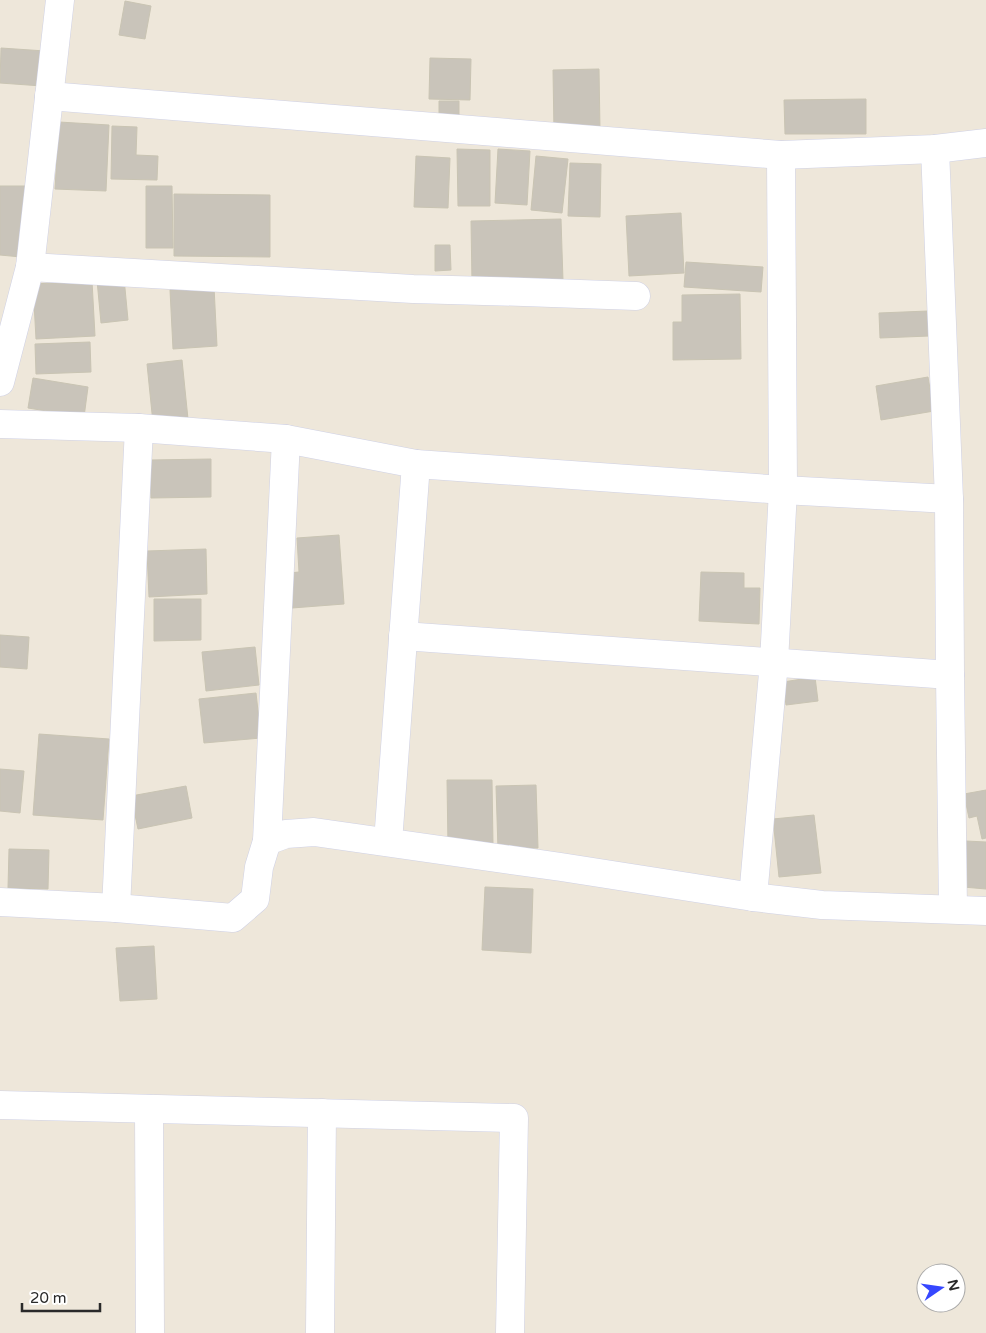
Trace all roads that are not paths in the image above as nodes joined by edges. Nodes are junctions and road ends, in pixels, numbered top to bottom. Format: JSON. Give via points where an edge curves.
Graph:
{"nodes":[{"id":1,"x":60,"y":0,"type":"edge"},
{"id":2,"x":50,"y":96,"type":"junction"},
{"id":3,"x":986,"y":143,"type":"edge"},
{"id":4,"x":936,"y":149,"type":"junction"},
{"id":5,"x":781,"y":155,"type":"junction"},
{"id":6,"x":30,"y":267,"type":"junction"},
{"id":7,"x":636,"y":296,"type":"dead end"},
{"id":8,"x":0,"y":382,"type":"edge"},
{"id":9,"x":0,"y":424,"type":"edge"},
{"id":10,"x":139,"y":428,"type":"junction"},
{"id":11,"x":286,"y":440,"type":"junction"},
{"id":12,"x":416,"y":464,"type":"junction"},
{"id":13,"x":783,"y":490,"type":"junction"},
{"id":14,"x":949,"y":499,"type":"junction"},
{"id":15,"x":403,"y":636,"type":"junction"},
{"id":16,"x":774,"y":662,"type":"junction"},
{"id":17,"x":950,"y":675,"type":"junction"},
{"id":18,"x":267,"y":841,"type":"junction"},
{"id":19,"x":388,"y":842,"type":"junction"},
{"id":20,"x":752,"y":898,"type":"junction"},
{"id":21,"x":0,"y":902,"type":"edge"},
{"id":22,"x":116,"y":908,"type":"junction"},
{"id":23,"x":953,"y":909,"type":"junction"},
{"id":24,"x":986,"y":911,"type":"edge"},
{"id":25,"x":0,"y":1105,"type":"edge"},
{"id":26,"x":149,"y":1109,"type":"junction"},
{"id":27,"x":322,"y":1113,"type":"junction"},
{"id":28,"x":150,"y":1333,"type":"edge"},
{"id":29,"x":320,"y":1333,"type":"edge"},
{"id":30,"x":510,"y":1333,"type":"edge"}],
"edges":[{"from":1,"to":2,"type":"street"},
{"from":2,"to":5,"type":"street"},
{"from":2,"to":6,"type":"street"},
{"from":3,"to":4,"type":"street"},
{"from":4,"to":5,"type":"street"},
{"from":4,"to":14,"type":"street"},
{"from":5,"to":13,"type":"street"},
{"from":6,"to":7,"type":"street","via":[[413,289]]},
{"from":6,"to":8,"type":"street"},
{"from":9,"to":10,"type":"street"},
{"from":10,"to":11,"type":"street"},
{"from":10,"to":22,"type":"street"},
{"from":11,"to":12,"type":"street"},
{"from":11,"to":18,"type":"street"},
{"from":12,"to":13,"type":"street"},
{"from":12,"to":15,"type":"street"},
{"from":13,"to":14,"type":"street"},
{"from":13,"to":16,"type":"street"},
{"from":14,"to":17,"type":"street"},
{"from":15,"to":16,"type":"street"},
{"from":15,"to":19,"type":"street"},
{"from":16,"to":17,"type":"street"},
{"from":16,"to":20,"type":"street"},
{"from":17,"to":23,"type":"street"},
{"from":18,"to":19,"type":"street","via":[[286,834],[314,832]]},
{"from":18,"to":22,"type":"street","via":[[259,867],[256,899],[233,918]]},
{"from":19,"to":20,"type":"street","via":[[561,866]]},
{"from":20,"to":23,"type":"street","via":[[822,905]]},
{"from":21,"to":22,"type":"street"},
{"from":23,"to":24,"type":"street"},
{"from":25,"to":26,"type":"street"},
{"from":26,"to":27,"type":"street"},
{"from":26,"to":28,"type":"street"},
{"from":27,"to":29,"type":"street"},
{"from":27,"to":30,"type":"street","via":[[514,1118]]}]}
